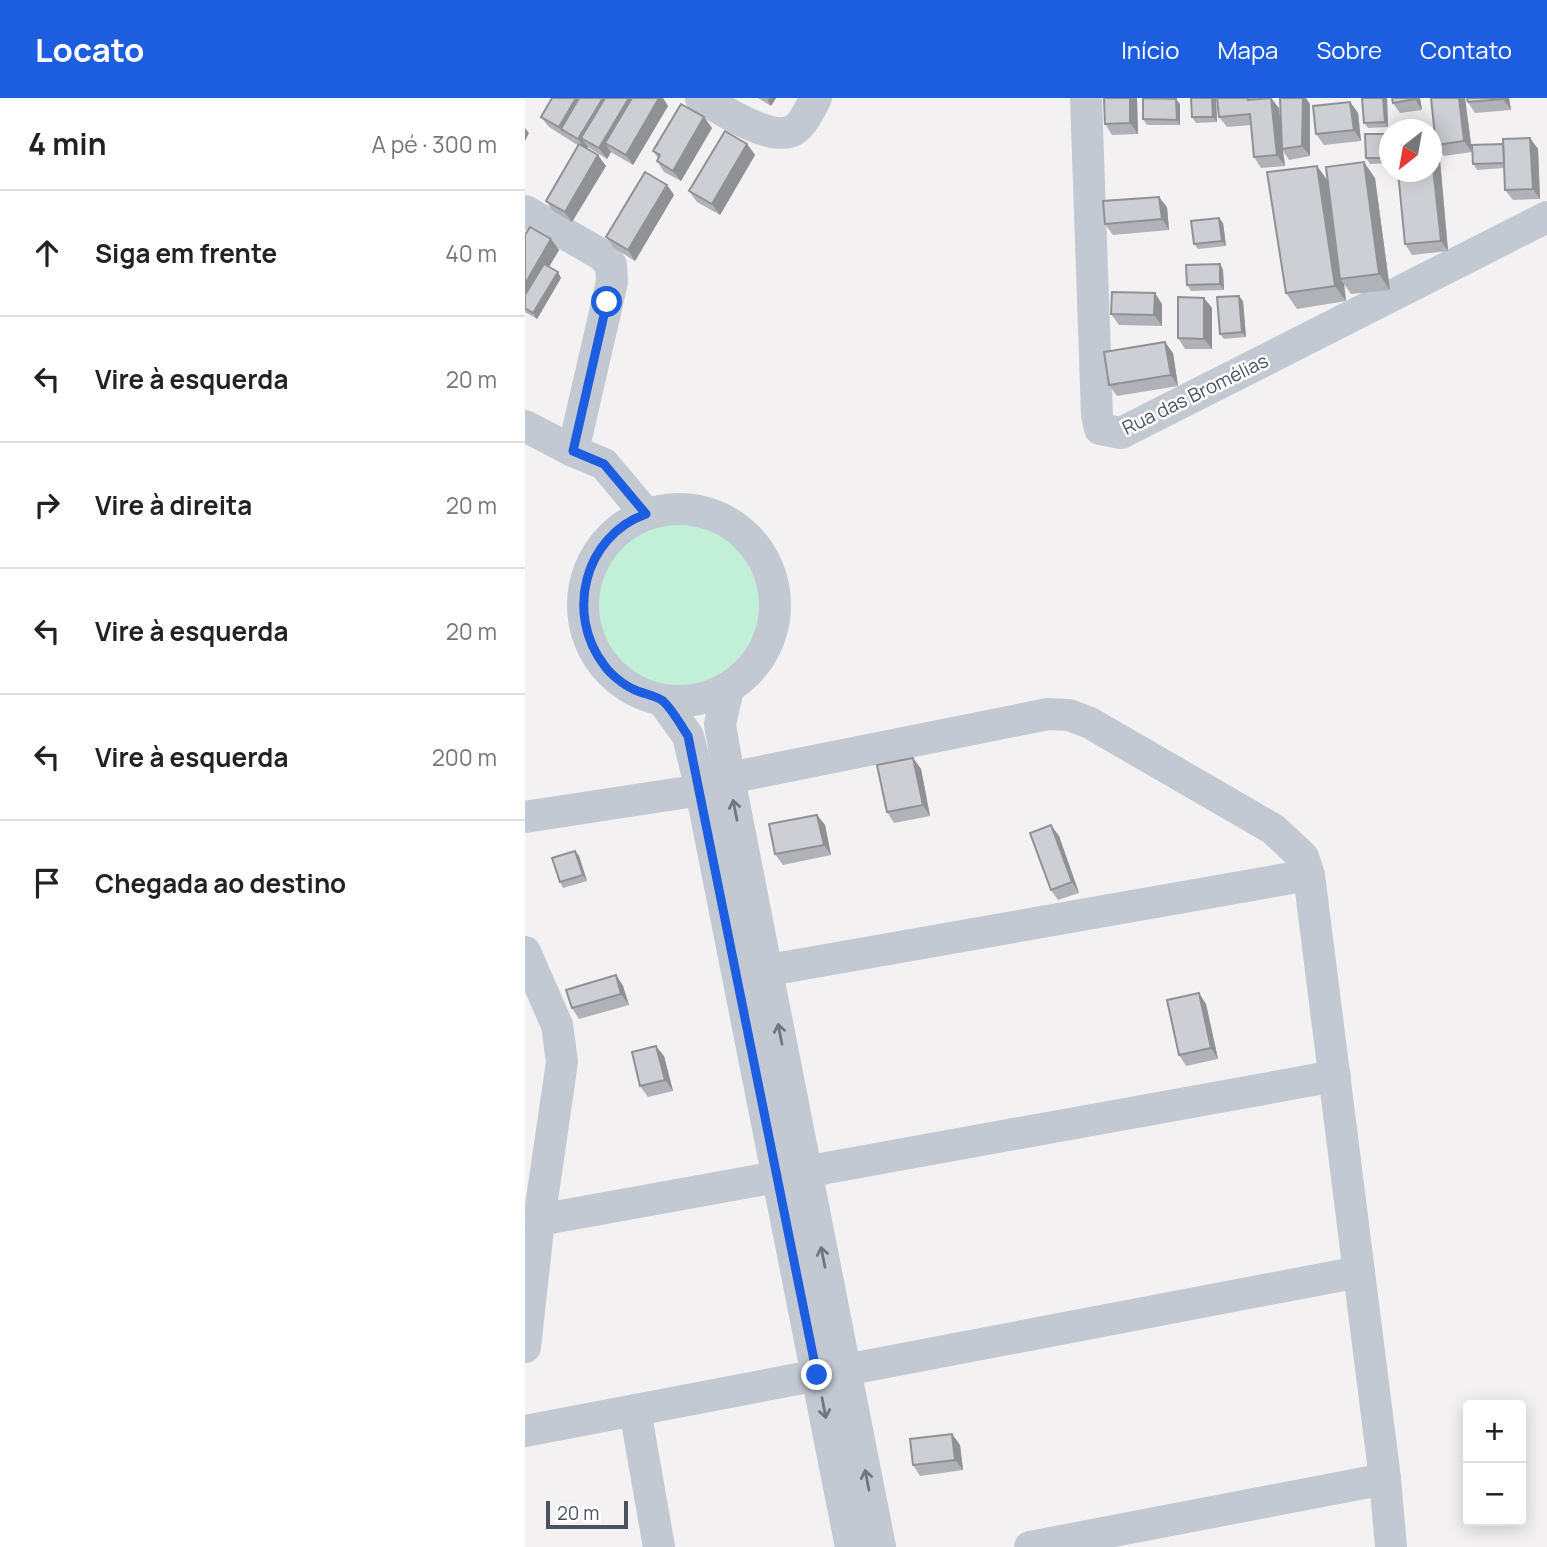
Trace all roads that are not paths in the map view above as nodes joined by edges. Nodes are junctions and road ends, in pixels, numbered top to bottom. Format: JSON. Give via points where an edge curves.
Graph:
{"nodes":[{"id":1,"x":701,"y":98,"type":"edge"},
{"id":2,"x":816,"y":98,"type":"edge"},
{"id":3,"x":1086,"y":98,"type":"edge"},
{"id":4,"x":525,"y":211,"type":"edge"},
{"id":5,"x":1547,"y":217,"type":"edge"},
{"id":6,"x":525,"y":426,"type":"edge"},
{"id":7,"x":573,"y":451,"type":"junction"},
{"id":8,"x":646,"y":514,"type":"junction"},
{"id":9,"x":728,"y":690,"type":"junction"},
{"id":10,"x":662,"y":700,"type":"junction"},
{"id":11,"x":715,"y":784,"type":"junction"},
{"id":12,"x":525,"y":817,"type":"edge"},
{"id":13,"x":1309,"y":875,"type":"junction"},
{"id":14,"x":525,"y":951,"type":"edge"},
{"id":15,"x":753,"y":973,"type":"junction"},
{"id":16,"x":1335,"y":1076,"type":"junction"},
{"id":17,"x":792,"y":1174,"type":"junction"},
{"id":18,"x":539,"y":1220,"type":"junction"},
{"id":19,"x":1359,"y":1272,"type":"junction"},
{"id":20,"x":525,"y":1347,"type":"edge"},
{"id":21,"x":831,"y":1373,"type":"junction"},
{"id":22,"x":635,"y":1410,"type":"junction"},
{"id":23,"x":525,"y":1430,"type":"edge"},
{"id":24,"x":1385,"y":1479,"type":"junction"},
{"id":25,"x":659,"y":1547,"type":"edge"},
{"id":26,"x":851,"y":1547,"type":"edge"},
{"id":27,"x":880,"y":1547,"type":"edge"},
{"id":28,"x":1030,"y":1547,"type":"edge"},
{"id":29,"x":1391,"y":1547,"type":"edge"}],
"edges":[{"from":1,"to":2,"type":"street","via":[[769,132],[793,130]]},
{"from":3,"to":5,"type":"street","name":"Rua das Bromélias","via":[[1097,415],[1100,429],[1108,433],[1121,433]]},
{"from":4,"to":7,"type":"street","via":[[611,265],[612,282]]},
{"from":6,"to":7,"type":"street"},
{"from":7,"to":8,"type":"street","via":[[604,464]]},
{"from":8,"to":9,"type":"street","via":[[696,509],[728,521],[754,543],[771,572],[777,605],[771,639],[754,668]]},
{"from":8,"to":10,"type":"street","via":[[631,520],[605,542],[588,571],[582,604],[588,638],[605,667],[631,689]]},
{"from":9,"to":10,"type":"street","via":[[696,701]]},
{"from":9,"to":11,"type":"street"},
{"from":10,"to":11,"type":"street"},
{"from":11,"to":12,"type":"street"},
{"from":11,"to":13,"type":"street","via":[[1048,714],[1069,715],[1273,830],[1303,857]]},
{"from":11,"to":15,"type":"street"},
{"from":13,"to":15,"type":"street"},
{"from":13,"to":16,"type":"street"},
{"from":14,"to":18,"type":"street","via":[[557,1025],[562,1062]]},
{"from":15,"to":17,"type":"street"},
{"from":16,"to":17,"type":"street"},
{"from":16,"to":19,"type":"street"},
{"from":17,"to":18,"type":"street"},
{"from":17,"to":21,"type":"street"},
{"from":18,"to":20,"type":"street"},
{"from":19,"to":21,"type":"street"},
{"from":19,"to":24,"type":"street"},
{"from":21,"to":22,"type":"street"},
{"from":21,"to":26,"type":"street","one_way":true},
{"from":27,"to":21,"type":"street","one_way":true},
{"from":22,"to":23,"type":"street"},
{"from":22,"to":25,"type":"street"},
{"from":24,"to":28,"type":"street"},
{"from":24,"to":29,"type":"street"}]}
